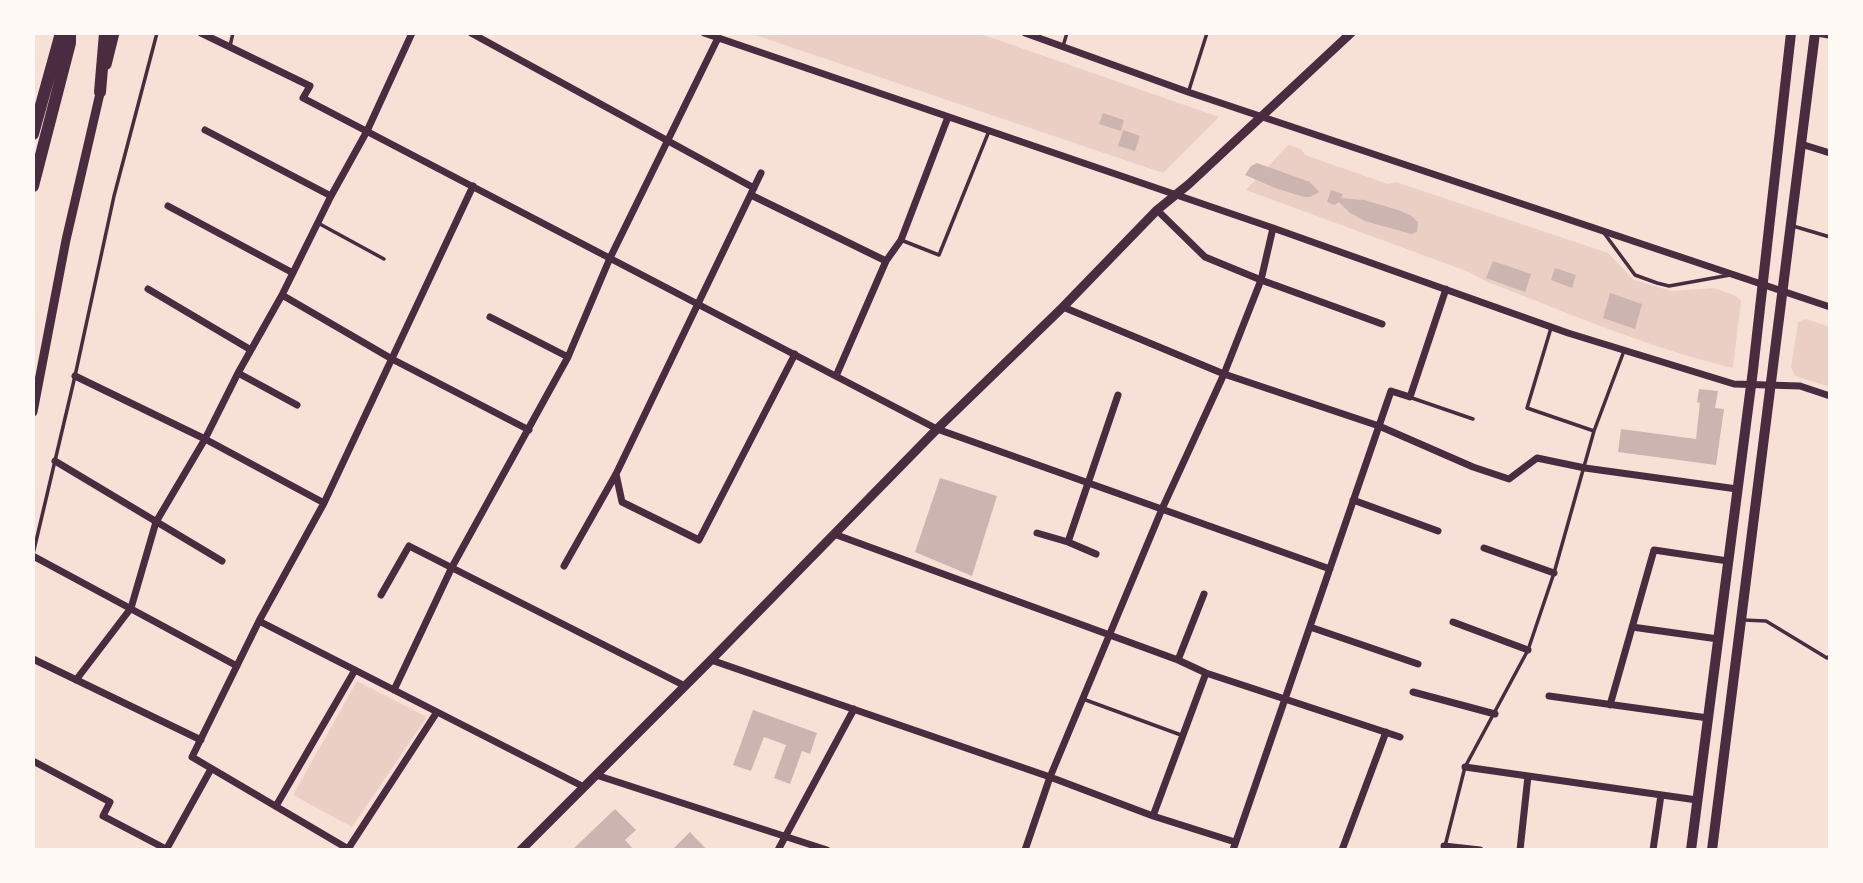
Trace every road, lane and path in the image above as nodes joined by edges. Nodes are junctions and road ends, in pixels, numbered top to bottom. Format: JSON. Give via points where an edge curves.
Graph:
{"nodes":[{"id":1,"x":61,"y":33,"type":"edge"},
{"id":2,"x":70,"y":33,"type":"edge"},
{"id":3,"x":105,"y":33,"type":"edge"},
{"id":4,"x":115,"y":33,"type":"edge"},
{"id":5,"x":158,"y":33,"type":"edge"},
{"id":6,"x":201,"y":33,"type":"edge"},
{"id":7,"x":233,"y":33,"type":"edge"},
{"id":8,"x":412,"y":33,"type":"edge"},
{"id":9,"x":471,"y":33,"type":"edge"},
{"id":10,"x":704,"y":33,"type":"edge"},
{"id":11,"x":1025,"y":33,"type":"edge"},
{"id":12,"x":1067,"y":33,"type":"edge"},
{"id":13,"x":1208,"y":33,"type":"edge"},
{"id":14,"x":1351,"y":33,"type":"edge"},
{"id":15,"x":1791,"y":33,"type":"edge"},
{"id":16,"x":1815,"y":33,"type":"edge"},
{"id":17,"x":1830,"y":37,"type":"edge"},
{"id":18,"x":718,"y":38,"type":"junction"},
{"id":19,"x":230,"y":46,"type":"junction"},
{"id":20,"x":1063,"y":47,"type":"junction"},
{"id":21,"x":100,"y":92,"type":"junction"},
{"id":22,"x":1188,"y":92,"type":"junction"},
{"id":23,"x":1262,"y":116,"type":"junction"},
{"id":24,"x":948,"y":117,"type":"junction"},
{"id":25,"x":205,"y":130,"type":"dead end"},
{"id":26,"x":367,"y":131,"type":"junction"},
{"id":27,"x":989,"y":131,"type":"junction"},
{"id":28,"x":33,"y":134,"type":"edge"},
{"id":29,"x":667,"y":142,"type":"junction"},
{"id":30,"x":1801,"y":144,"type":"junction"},
{"id":31,"x":1830,"y":153,"type":"edge"},
{"id":32,"x":761,"y":173,"type":"dead end"},
{"id":33,"x":33,"y":186,"type":"edge"},
{"id":34,"x":472,"y":186,"type":"junction"},
{"id":35,"x":752,"y":192,"type":"junction"},
{"id":36,"x":1175,"y":195,"type":"junction"},
{"id":37,"x":331,"y":196,"type":"junction"},
{"id":38,"x":168,"y":206,"type":"dead end"},
{"id":39,"x":1157,"y":210,"type":"junction"},
{"id":40,"x":318,"y":223,"type":"junction"},
{"id":41,"x":1791,"y":225,"type":"junction"},
{"id":42,"x":1273,"y":228,"type":"junction"},
{"id":43,"x":1603,"y":231,"type":"junction"},
{"id":44,"x":1830,"y":237,"type":"edge"},
{"id":45,"x":901,"y":240,"type":"junction"},
{"id":46,"x":610,"y":258,"type":"junction"},
{"id":47,"x":384,"y":259,"type":"dead end"},
{"id":48,"x":886,"y":261,"type":"junction"},
{"id":49,"x":293,"y":273,"type":"junction"},
{"id":50,"x":1732,"y":275,"type":"junction"},
{"id":51,"x":1261,"y":280,"type":"junction"},
{"id":52,"x":1763,"y":284,"type":"junction"},
{"id":53,"x":148,"y":289,"type":"dead end"},
{"id":54,"x":1446,"y":289,"type":"junction"},
{"id":55,"x":1783,"y":291,"type":"junction"},
{"id":56,"x":282,"y":295,"type":"junction"},
{"id":57,"x":698,"y":303,"type":"junction"},
{"id":58,"x":1830,"y":306,"type":"edge"},
{"id":59,"x":1063,"y":307,"type":"junction"},
{"id":60,"x":491,"y":317,"type":"dead end"},
{"id":61,"x":1382,"y":324,"type":"dead end"},
{"id":62,"x":1551,"y":328,"type":"junction"},
{"id":63,"x":251,"y":350,"type":"junction"},
{"id":64,"x":1624,"y":351,"type":"junction"},
{"id":65,"x":795,"y":355,"type":"junction"},
{"id":66,"x":568,"y":357,"type":"junction"},
{"id":67,"x":392,"y":359,"type":"junction"},
{"id":68,"x":238,"y":373,"type":"junction"},
{"id":69,"x":1224,"y":374,"type":"junction"},
{"id":70,"x":75,"y":376,"type":"junction"},
{"id":71,"x":836,"y":376,"type":"junction"},
{"id":72,"x":1751,"y":385,"type":"junction"},
{"id":73,"x":1771,"y":385,"type":"junction"},
{"id":74,"x":1118,"y":395,"type":"dead end"},
{"id":75,"x":1830,"y":396,"type":"edge"},
{"id":76,"x":1409,"y":397,"type":"junction"},
{"id":77,"x":297,"y":405,"type":"dead end"},
{"id":78,"x":33,"y":412,"type":"edge"},
{"id":79,"x":1473,"y":419,"type":"dead end"},
{"id":80,"x":1379,"y":426,"type":"junction"},
{"id":81,"x":937,"y":429,"type":"junction"},
{"id":82,"x":529,"y":430,"type":"junction"},
{"id":83,"x":1594,"y":431,"type":"junction"},
{"id":84,"x":205,"y":439,"type":"junction"},
{"id":85,"x":55,"y":461,"type":"junction"},
{"id":86,"x":1585,"y":468,"type":"junction"},
{"id":87,"x":616,"y":474,"type":"junction"},
{"id":88,"x":1088,"y":483,"type":"junction"},
{"id":89,"x":1737,"y":489,"type":"junction"},
{"id":90,"x":1353,"y":500,"type":"junction"},
{"id":91,"x":324,"y":503,"type":"junction"},
{"id":92,"x":1162,"y":509,"type":"junction"},
{"id":93,"x":156,"y":522,"type":"junction"},
{"id":94,"x":1438,"y":531,"type":"dead end"},
{"id":95,"x":1037,"y":533,"type":"dead end"},
{"id":96,"x":834,"y":534,"type":"junction"},
{"id":97,"x":1068,"y":542,"type":"junction"},
{"id":98,"x":1484,"y":548,"type":"dead end"},
{"id":99,"x":1096,"y":554,"type":"dead end"},
{"id":100,"x":33,"y":555,"type":"edge"},
{"id":101,"x":222,"y":561,"type":"dead end"},
{"id":102,"x":1728,"y":561,"type":"junction"},
{"id":103,"x":564,"y":566,"type":"dead end"},
{"id":104,"x":452,"y":567,"type":"junction"},
{"id":105,"x":1330,"y":569,"type":"junction"},
{"id":106,"x":1554,"y":573,"type":"junction"},
{"id":107,"x":1204,"y":594,"type":"dead end"},
{"id":108,"x":381,"y":595,"type":"dead end"},
{"id":109,"x":131,"y":608,"type":"junction"},
{"id":110,"x":1741,"y":619,"type":"junction"},
{"id":111,"x":259,"y":621,"type":"junction"},
{"id":112,"x":1453,"y":622,"type":"dead end"},
{"id":113,"x":1310,"y":627,"type":"junction"},
{"id":114,"x":1632,"y":627,"type":"junction"},
{"id":115,"x":1110,"y":636,"type":"junction"},
{"id":116,"x":1718,"y":639,"type":"junction"},
{"id":117,"x":1528,"y":650,"type":"junction"},
{"id":118,"x":1830,"y":656,"type":"edge"},
{"id":119,"x":33,"y":659,"type":"edge"},
{"id":120,"x":711,"y":660,"type":"junction"},
{"id":121,"x":1178,"y":660,"type":"junction"},
{"id":122,"x":1418,"y":664,"type":"dead end"},
{"id":123,"x":237,"y":666,"type":"junction"},
{"id":124,"x":355,"y":670,"type":"junction"},
{"id":125,"x":1206,"y":673,"type":"junction"},
{"id":126,"x":76,"y":680,"type":"junction"},
{"id":127,"x":685,"y":686,"type":"junction"},
{"id":128,"x":394,"y":690,"type":"junction"},
{"id":129,"x":1413,"y":692,"type":"dead end"},
{"id":130,"x":1549,"y":696,"type":"dead end"},
{"id":131,"x":1083,"y":699,"type":"junction"},
{"id":132,"x":1285,"y":699,"type":"junction"},
{"id":133,"x":1610,"y":705,"type":"junction"},
{"id":134,"x":854,"y":709,"type":"junction"},
{"id":135,"x":437,"y":712,"type":"junction"},
{"id":136,"x":1495,"y":713,"type":"junction"},
{"id":137,"x":1708,"y":718,"type":"junction"},
{"id":138,"x":1386,"y":732,"type":"junction"},
{"id":139,"x":1183,"y":735,"type":"junction"},
{"id":140,"x":1400,"y":737,"type":"dead end"},
{"id":141,"x":201,"y":740,"type":"junction"},
{"id":142,"x":33,"y":761,"type":"edge"},
{"id":143,"x":1465,"y":767,"type":"junction"},
{"id":144,"x":211,"y":769,"type":"junction"},
{"id":145,"x":596,"y":775,"type":"junction"},
{"id":146,"x":1528,"y":776,"type":"junction"},
{"id":147,"x":1050,"y":778,"type":"junction"},
{"id":148,"x":584,"y":787,"type":"junction"},
{"id":149,"x":1661,"y":795,"type":"junction"},
{"id":150,"x":1697,"y":800,"type":"junction"},
{"id":151,"x":276,"y":806,"type":"junction"},
{"id":152,"x":1153,"y":816,"type":"junction"},
{"id":153,"x":785,"y":837,"type":"junction"},
{"id":154,"x":335,"y":846,"type":"edge"},
{"id":155,"x":1234,"y":846,"type":"edge"},
{"id":156,"x":1444,"y":848,"type":"edge"},
{"id":157,"x":166,"y":849,"type":"edge"},
{"id":158,"x":349,"y":849,"type":"edge"},
{"id":159,"x":521,"y":850,"type":"edge"},
{"id":160,"x":778,"y":850,"type":"edge"},
{"id":161,"x":827,"y":850,"type":"edge"},
{"id":162,"x":1025,"y":850,"type":"edge"},
{"id":163,"x":1342,"y":850,"type":"edge"},
{"id":164,"x":1480,"y":850,"type":"edge"},
{"id":165,"x":1520,"y":850,"type":"edge"},
{"id":166,"x":1653,"y":850,"type":"edge"},
{"id":167,"x":1691,"y":850,"type":"edge"},
{"id":168,"x":1712,"y":850,"type":"edge"}],
"edges":[{"from":1,"to":28,"type":"highway"},
{"from":2,"to":33,"type":"highway"},
{"from":3,"to":21,"type":"highway"},
{"from":4,"to":21,"type":"street"},
{"from":5,"to":70,"type":"lane","via":[[114,196]]},
{"from":6,"to":19,"type":"street"},
{"from":7,"to":19,"type":"lane"},
{"from":8,"to":26,"type":"street"},
{"from":9,"to":29,"type":"street"},
{"from":10,"to":18,"type":"street"},
{"from":11,"to":20,"type":"street"},
{"from":12,"to":20,"type":"lane"},
{"from":13,"to":22,"type":"lane"},
{"from":14,"to":23,"type":"street"},
{"from":15,"to":52,"type":"main road"},
{"from":16,"to":17,"type":"lane"},
{"from":16,"to":30,"type":"main road"},
{"from":18,"to":24,"type":"street"},
{"from":18,"to":29,"type":"street"},
{"from":19,"to":26,"type":"street","via":[[310,86],[303,98]]},
{"from":20,"to":22,"type":"street"},
{"from":21,"to":78,"type":"street"},
{"from":22,"to":23,"type":"street"},
{"from":23,"to":36,"type":"street"},
{"from":23,"to":43,"type":"street"},
{"from":24,"to":27,"type":"street"},
{"from":24,"to":45,"type":"street"},
{"from":25,"to":37,"type":"street"},
{"from":26,"to":34,"type":"street"},
{"from":26,"to":37,"type":"street"},
{"from":27,"to":36,"type":"street"},
{"from":27,"to":45,"type":"lane","via":[[939,255]]},
{"from":29,"to":35,"type":"street"},
{"from":29,"to":46,"type":"street"},
{"from":30,"to":31,"type":"street"},
{"from":30,"to":41,"type":"main road"},
{"from":32,"to":35,"type":"street"},
{"from":34,"to":46,"type":"street"},
{"from":34,"to":67,"type":"street"},
{"from":35,"to":48,"type":"street"},
{"from":35,"to":57,"type":"street"},
{"from":36,"to":39,"type":"street"},
{"from":36,"to":42,"type":"street"},
{"from":37,"to":40,"type":"street"},
{"from":38,"to":49,"type":"street"},
{"from":39,"to":51,"type":"street","via":[[1205,257]]},
{"from":39,"to":59,"type":"street"},
{"from":40,"to":47,"type":"lane"},
{"from":40,"to":49,"type":"street"},
{"from":41,"to":44,"type":"lane"},
{"from":41,"to":55,"type":"main road"},
{"from":42,"to":51,"type":"street"},
{"from":42,"to":54,"type":"street"},
{"from":43,"to":50,"type":"street"},
{"from":43,"to":50,"type":"lane","via":[[1635,275],[1657,283],[1669,286]]},
{"from":45,"to":48,"type":"street"},
{"from":46,"to":57,"type":"street"},
{"from":46,"to":66,"type":"street"},
{"from":48,"to":71,"type":"street"},
{"from":49,"to":56,"type":"street"},
{"from":50,"to":52,"type":"street"},
{"from":51,"to":61,"type":"street"},
{"from":51,"to":69,"type":"street"},
{"from":52,"to":55,"type":"street"},
{"from":52,"to":72,"type":"main road"},
{"from":53,"to":63,"type":"street"},
{"from":54,"to":62,"type":"street"},
{"from":54,"to":76,"type":"street"},
{"from":55,"to":58,"type":"street"},
{"from":55,"to":73,"type":"main road"},
{"from":56,"to":63,"type":"street"},
{"from":56,"to":67,"type":"street"},
{"from":57,"to":65,"type":"street"},
{"from":57,"to":87,"type":"street"},
{"from":59,"to":69,"type":"street"},
{"from":59,"to":81,"type":"street"},
{"from":60,"to":66,"type":"street"},
{"from":62,"to":64,"type":"street"},
{"from":62,"to":83,"type":"lane","via":[[1527,408]]},
{"from":63,"to":68,"type":"street"},
{"from":64,"to":72,"type":"street"},
{"from":64,"to":83,"type":"lane"},
{"from":65,"to":71,"type":"street"},
{"from":65,"to":87,"type":"street","via":[[699,540],[622,502]]},
{"from":66,"to":82,"type":"street"},
{"from":67,"to":82,"type":"street"},
{"from":67,"to":91,"type":"street"},
{"from":68,"to":77,"type":"street"},
{"from":68,"to":84,"type":"street"},
{"from":69,"to":80,"type":"street"},
{"from":69,"to":92,"type":"street"},
{"from":70,"to":84,"type":"street"},
{"from":70,"to":85,"type":"lane"},
{"from":71,"to":81,"type":"street"},
{"from":72,"to":73,"type":"street"},
{"from":72,"to":89,"type":"main road"},
{"from":72,"to":167,"type":"main road"},
{"from":73,"to":75,"type":"street","via":[[1800,386]]},
{"from":73,"to":110,"type":"main road"},
{"from":74,"to":88,"type":"street"},
{"from":76,"to":79,"type":"lane"},
{"from":76,"to":80,"type":"street","via":[[1391,391]]},
{"from":80,"to":86,"type":"street","via":[[1509,479],[1537,458]]},
{"from":80,"to":90,"type":"street"},
{"from":81,"to":88,"type":"street"},
{"from":81,"to":96,"type":"street"},
{"from":82,"to":104,"type":"street"},
{"from":83,"to":86,"type":"lane"},
{"from":84,"to":91,"type":"street"},
{"from":84,"to":93,"type":"street"},
{"from":85,"to":93,"type":"street"},
{"from":85,"to":100,"type":"lane"},
{"from":86,"to":89,"type":"street"},
{"from":86,"to":106,"type":"lane"},
{"from":87,"to":103,"type":"street"},
{"from":88,"to":92,"type":"street"},
{"from":88,"to":97,"type":"street"},
{"from":89,"to":102,"type":"main road"},
{"from":90,"to":94,"type":"street"},
{"from":90,"to":105,"type":"street"},
{"from":91,"to":111,"type":"street"},
{"from":92,"to":105,"type":"street"},
{"from":92,"to":115,"type":"street"},
{"from":93,"to":101,"type":"street"},
{"from":93,"to":109,"type":"street"},
{"from":95,"to":97,"type":"street"},
{"from":96,"to":115,"type":"street"},
{"from":96,"to":120,"type":"street"},
{"from":97,"to":99,"type":"street"},
{"from":98,"to":106,"type":"street"},
{"from":100,"to":109,"type":"street"},
{"from":102,"to":114,"type":"street","via":[[1654,550]]},
{"from":102,"to":116,"type":"main road"},
{"from":104,"to":108,"type":"street","via":[[409,546]]},
{"from":104,"to":127,"type":"street"},
{"from":104,"to":128,"type":"street"},
{"from":105,"to":113,"type":"street"},
{"from":106,"to":117,"type":"lane"},
{"from":107,"to":121,"type":"street"},
{"from":109,"to":123,"type":"street"},
{"from":109,"to":126,"type":"street"},
{"from":110,"to":118,"type":"lane","via":[[1766,621]]},
{"from":110,"to":168,"type":"main road"},
{"from":111,"to":123,"type":"street"},
{"from":111,"to":124,"type":"street"},
{"from":112,"to":117,"type":"street"},
{"from":113,"to":122,"type":"street"},
{"from":113,"to":132,"type":"street"},
{"from":114,"to":116,"type":"street"},
{"from":114,"to":133,"type":"street"},
{"from":115,"to":121,"type":"street"},
{"from":115,"to":131,"type":"street"},
{"from":116,"to":137,"type":"main road"},
{"from":117,"to":136,"type":"lane"},
{"from":119,"to":126,"type":"street"},
{"from":120,"to":127,"type":"street"},
{"from":120,"to":134,"type":"street"},
{"from":121,"to":125,"type":"street"},
{"from":123,"to":141,"type":"street"},
{"from":124,"to":128,"type":"street"},
{"from":124,"to":151,"type":"street"},
{"from":125,"to":132,"type":"street"},
{"from":125,"to":139,"type":"street"},
{"from":126,"to":141,"type":"street"},
{"from":127,"to":145,"type":"street"},
{"from":128,"to":135,"type":"street"},
{"from":129,"to":136,"type":"street"},
{"from":130,"to":133,"type":"street"},
{"from":131,"to":139,"type":"lane"},
{"from":131,"to":147,"type":"street"},
{"from":132,"to":138,"type":"street"},
{"from":132,"to":155,"type":"street"},
{"from":133,"to":137,"type":"street"},
{"from":134,"to":147,"type":"street"},
{"from":134,"to":153,"type":"street"},
{"from":135,"to":148,"type":"street"},
{"from":135,"to":158,"type":"street"},
{"from":136,"to":143,"type":"lane"},
{"from":137,"to":150,"type":"main road"},
{"from":138,"to":140,"type":"street"},
{"from":138,"to":163,"type":"street"},
{"from":139,"to":152,"type":"street"},
{"from":141,"to":144,"type":"street","via":[[192,757]]},
{"from":142,"to":157,"type":"street","via":[[110,802],[103,816]]},
{"from":143,"to":146,"type":"street"},
{"from":143,"to":156,"type":"lane"},
{"from":144,"to":151,"type":"street"},
{"from":144,"to":157,"type":"street"},
{"from":145,"to":148,"type":"street"},
{"from":145,"to":153,"type":"street"},
{"from":146,"to":149,"type":"street"},
{"from":146,"to":165,"type":"street"},
{"from":147,"to":152,"type":"street"},
{"from":147,"to":162,"type":"street"},
{"from":148,"to":159,"type":"street"},
{"from":149,"to":150,"type":"street"},
{"from":149,"to":166,"type":"street"},
{"from":150,"to":167,"type":"main road"},
{"from":151,"to":154,"type":"street"},
{"from":152,"to":155,"type":"street"},
{"from":153,"to":160,"type":"street"},
{"from":153,"to":161,"type":"street"},
{"from":154,"to":158,"type":"street"},
{"from":156,"to":164,"type":"street"}]}
